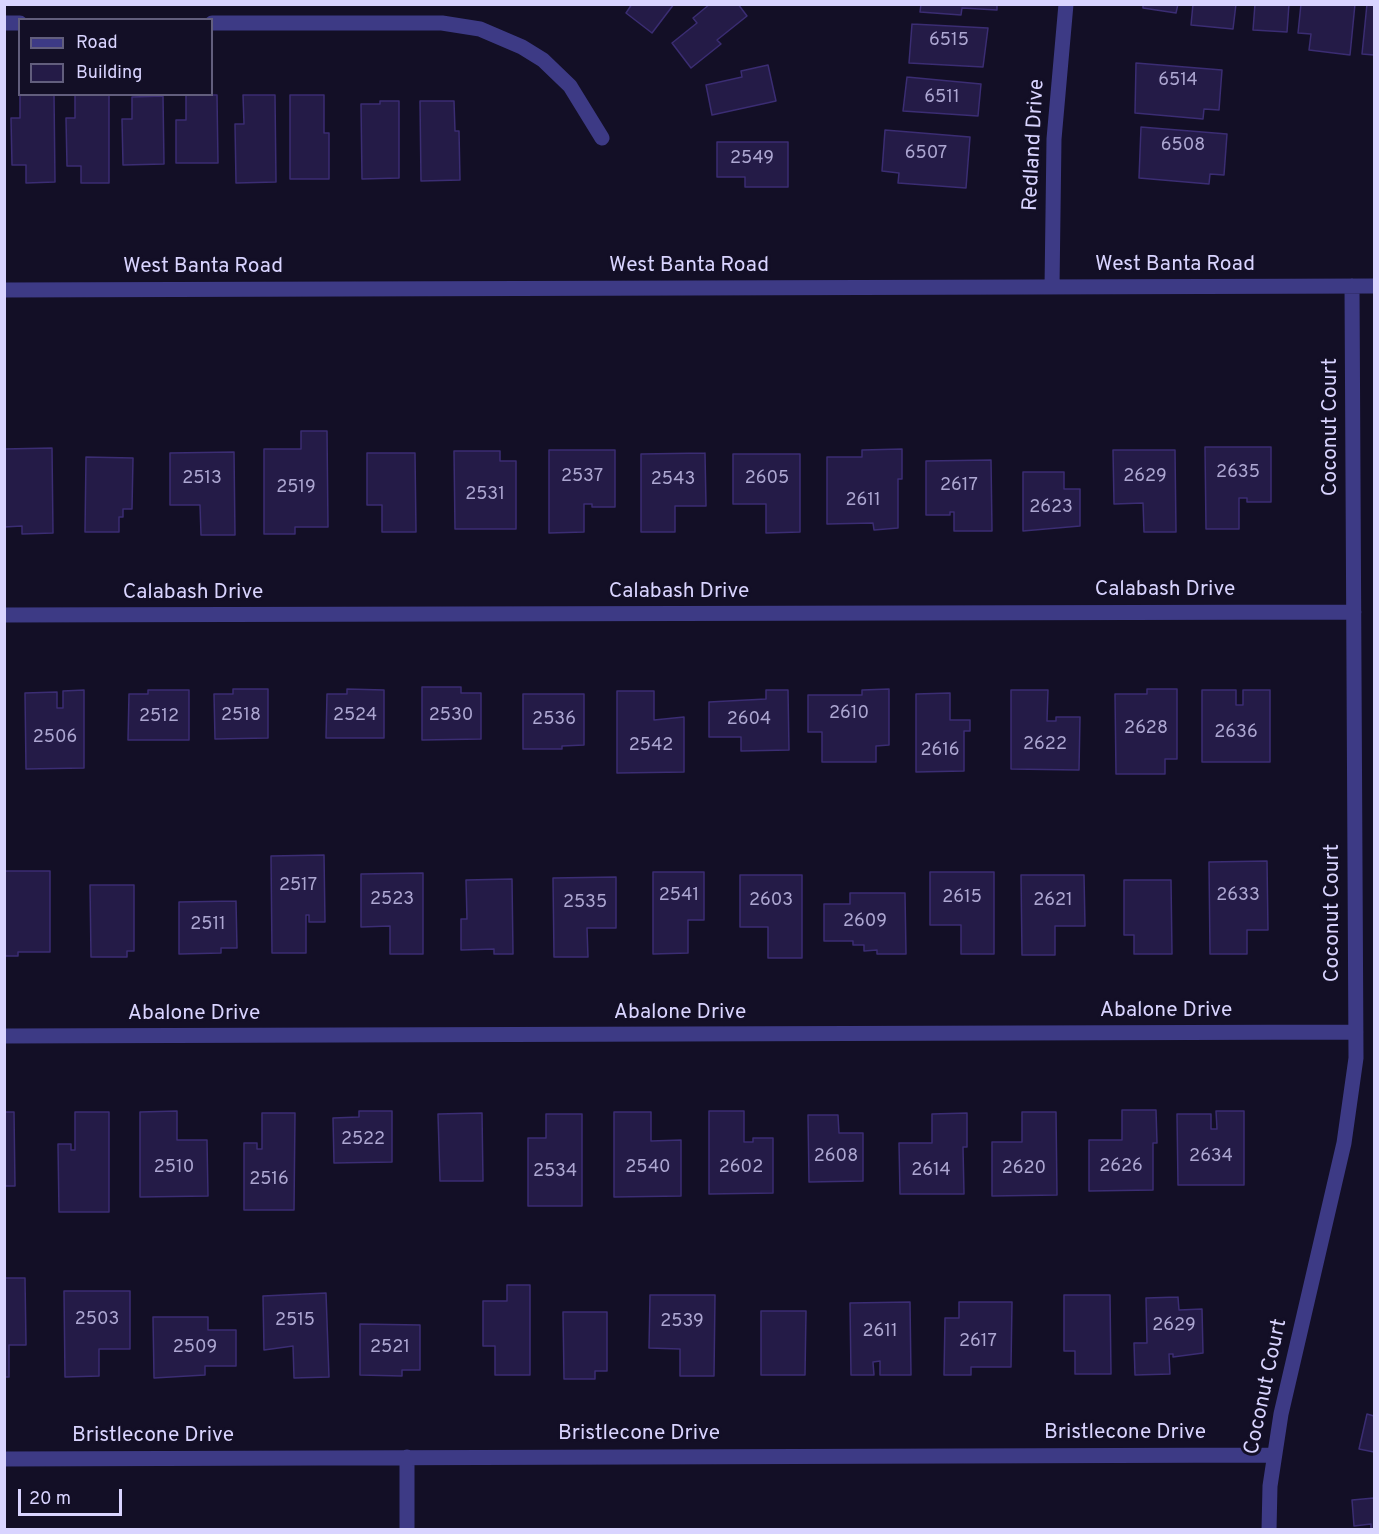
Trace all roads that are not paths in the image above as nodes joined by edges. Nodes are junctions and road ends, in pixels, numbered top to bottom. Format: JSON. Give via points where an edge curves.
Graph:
{"nodes":[{"id":1,"x":1066,"y":4,"type":"edge"},
{"id":2,"x":213,"y":23,"type":"edge"},
{"id":3,"x":602,"y":138,"type":"dead end"},
{"id":4,"x":1352,"y":286,"type":"junction"},
{"id":5,"x":1374,"y":286,"type":"edge"},
{"id":6,"x":1052,"y":287,"type":"junction"},
{"id":7,"x":4,"y":290,"type":"edge"},
{"id":8,"x":1354,"y":612,"type":"junction"},
{"id":9,"x":4,"y":615,"type":"edge"},
{"id":10,"x":1356,"y":1032,"type":"junction"},
{"id":11,"x":4,"y":1036,"type":"edge"},
{"id":12,"x":1273,"y":1455,"type":"junction"},
{"id":13,"x":407,"y":1457,"type":"junction"},
{"id":14,"x":4,"y":1459,"type":"edge"},
{"id":15,"x":407,"y":1530,"type":"edge"},
{"id":16,"x":1269,"y":1530,"type":"edge"}],
"edges":[{"from":1,"to":6,"type":"street","name":"Redland Drive","via":[[1054,139]]},
{"from":2,"to":3,"type":"street","via":[[442,23],[480,29],[543,60],[570,86]]},
{"from":4,"to":5,"type":"street","name":"West Banta Road"},
{"from":4,"to":6,"type":"street","name":"West Banta Road"},
{"from":4,"to":8,"type":"street","name":"Coconut Court"},
{"from":6,"to":7,"type":"street","name":"West Banta Road"},
{"from":8,"to":9,"type":"street","name":"Calabash Drive"},
{"from":8,"to":10,"type":"street","name":"Coconut Court"},
{"from":10,"to":11,"type":"street","name":"Abalone Drive"},
{"from":10,"to":12,"type":"street","name":"Coconut Court","via":[[1347,1128]]},
{"from":12,"to":13,"type":"street","name":"Bristlecone Drive"},
{"from":12,"to":16,"type":"street","name":"Coconut Court"},
{"from":13,"to":14,"type":"street","name":"Bristlecone Drive"},
{"from":13,"to":15,"type":"street"}]}
